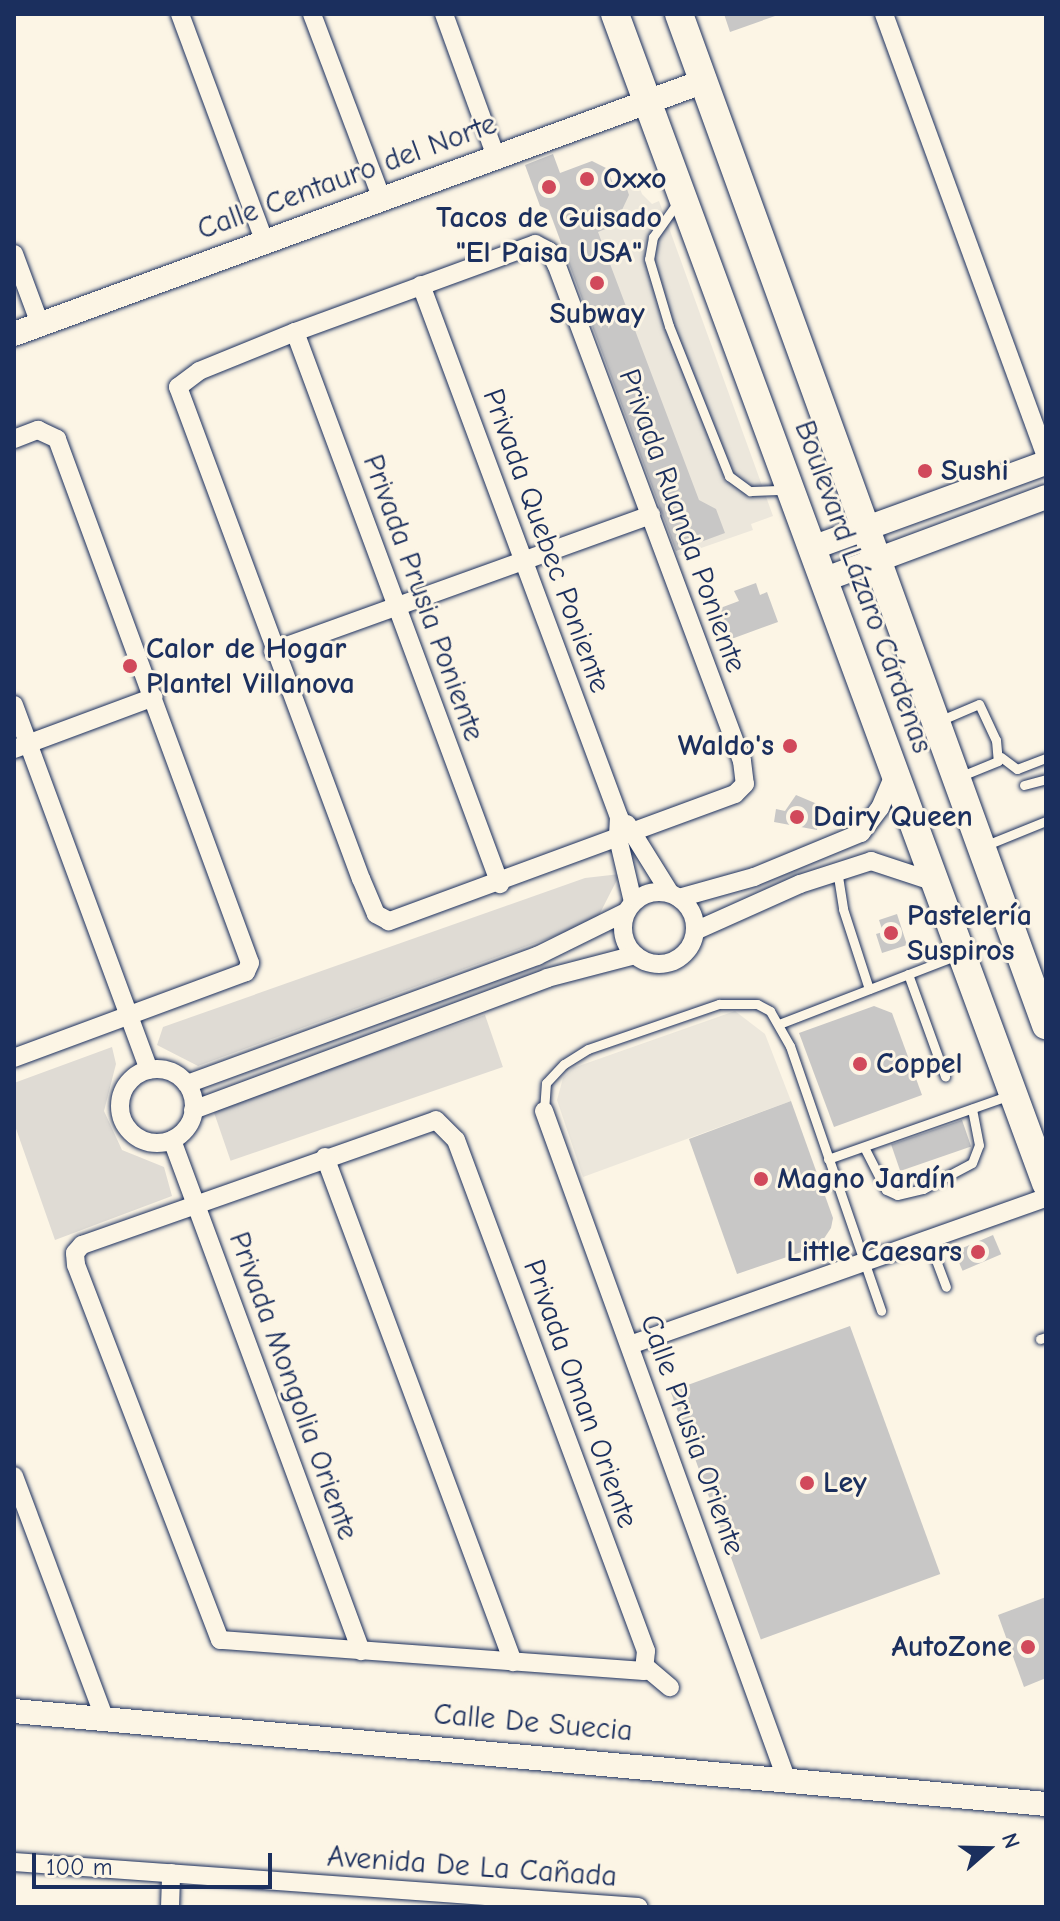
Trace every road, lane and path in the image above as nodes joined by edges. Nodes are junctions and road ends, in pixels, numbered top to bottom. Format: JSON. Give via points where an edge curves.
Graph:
{"nodes":[{"id":1,"x":180,"y":14,"type":"edge"},
{"id":2,"x":312,"y":14,"type":"edge"},
{"id":3,"x":444,"y":14,"type":"edge"},
{"id":4,"x":615,"y":14,"type":"edge"},
{"id":5,"x":679,"y":14,"type":"edge"},
{"id":6,"x":884,"y":14,"type":"edge"},
{"id":7,"x":702,"y":82,"type":"junction"},
{"id":8,"x":647,"y":101,"type":"junction"},
{"id":9,"x":496,"y":157,"type":"junction"},
{"id":10,"x":682,"y":197,"type":"junction"},
{"id":11,"x":382,"y":199,"type":"junction"},
{"id":12,"x":265,"y":242,"type":"junction"},
{"id":13,"x":14,"y":254,"type":"edge"},
{"id":14,"x":421,"y":285,"type":"junction"},
{"id":15,"x":40,"y":324,"type":"junction"},
{"id":16,"x":295,"y":332,"type":"junction"},
{"id":17,"x":14,"y":334,"type":"edge"},
{"id":18,"x":14,"y":439,"type":"edge"},
{"id":19,"x":1046,"y":456,"type":"edge"},
{"id":20,"x":1046,"y":463,"type":"edge"},
{"id":21,"x":790,"y":489,"type":"junction"},
{"id":22,"x":1046,"y":497,"type":"edge"},
{"id":23,"x":651,"y":515,"type":"junction"},
{"id":24,"x":865,"y":529,"type":"junction"},
{"id":25,"x":812,"y":548,"type":"junction"},
{"id":26,"x":876,"y":560,"type":"junction"},
{"id":27,"x":523,"y":561,"type":"junction"},
{"id":28,"x":823,"y":580,"type":"junction"},
{"id":29,"x":396,"y":607,"type":"junction"},
{"id":30,"x":273,"y":651,"type":"junction"},
{"id":31,"x":154,"y":697,"type":"junction"},
{"id":32,"x":14,"y":705,"type":"edge"},
{"id":33,"x":936,"y":722,"type":"junction"},
{"id":34,"x":21,"y":747,"type":"edge"},
{"id":35,"x":1001,"y":757,"type":"junction"},
{"id":36,"x":1046,"y":758,"type":"edge"},
{"id":37,"x":895,"y":773,"type":"junction"},
{"id":38,"x":956,"y":778,"type":"junction"},
{"id":39,"x":1046,"y":779,"type":"edge"},
{"id":40,"x":1024,"y":785,"type":"dead end"},
{"id":41,"x":1046,"y":821,"type":"edge"},
{"id":42,"x":626,"y":835,"type":"junction"},
{"id":43,"x":981,"y":847,"type":"junction"},
{"id":44,"x":837,"y":870,"type":"junction"},
{"id":45,"x":935,"y":882,"type":"junction"},
{"id":46,"x":500,"y":884,"type":"junction"},
{"id":47,"x":674,"y":895,"type":"junction"},
{"id":48,"x":629,"y":907,"type":"junction"},
{"id":49,"x":695,"y":931,"type":"junction"},
{"id":50,"x":961,"y":954,"type":"junction"},
{"id":51,"x":635,"y":955,"type":"junction"},
{"id":52,"x":908,"y":974,"type":"junction"},
{"id":53,"x":869,"y":989,"type":"junction"},
{"id":54,"x":424,"y":998,"type":"junction"},
{"id":55,"x":128,"y":1015,"type":"junction"},
{"id":56,"x":432,"y":1020,"type":"junction"},
{"id":57,"x":779,"y":1024,"type":"junction"},
{"id":58,"x":1046,"y":1025,"type":"edge"},
{"id":59,"x":14,"y":1058,"type":"edge"},
{"id":60,"x":149,"y":1070,"type":"junction"},
{"id":61,"x":945,"y":1076,"type":"dead end"},
{"id":62,"x":187,"y":1084,"type":"junction"},
{"id":63,"x":1013,"y":1094,"type":"junction"},
{"id":64,"x":972,"y":1109,"type":"junction"},
{"id":65,"x":193,"y":1110,"type":"junction"},
{"id":66,"x":544,"y":1111,"type":"joint"},
{"id":67,"x":172,"y":1140,"type":"junction"},
{"id":68,"x":864,"y":1147,"type":"junction"},
{"id":69,"x":325,"y":1157,"type":"junction"},
{"id":70,"x":828,"y":1159,"type":"junction"},
{"id":71,"x":1044,"y":1169,"type":"edge"},
{"id":72,"x":1046,"y":1198,"type":"edge"},
{"id":73,"x":195,"y":1203,"type":"junction"},
{"id":74,"x":928,"y":1239,"type":"junction"},
{"id":75,"x":863,"y":1262,"type":"junction"},
{"id":76,"x":946,"y":1287,"type":"dead end"},
{"id":77,"x":881,"y":1311,"type":"dead end"},
{"id":78,"x":630,"y":1345,"type":"junction"},
{"id":79,"x":14,"y":1476,"type":"edge"},
{"id":80,"x":361,"y":1651,"type":"junction"},
{"id":81,"x":513,"y":1662,"type":"junction"},
{"id":82,"x":639,"y":1671,"type":"junction"},
{"id":83,"x":670,"y":1687,"type":"dead end"},
{"id":84,"x":14,"y":1711,"type":"edge"},
{"id":85,"x":105,"y":1719,"type":"junction"},
{"id":86,"x":786,"y":1778,"type":"junction"},
{"id":87,"x":1046,"y":1804,"type":"edge"},
{"id":88,"x":14,"y":1862,"type":"edge"},
{"id":89,"x":171,"y":1873,"type":"junction"},
{"id":90,"x":597,"y":1905,"type":"edge"},
{"id":91,"x":170,"y":1907,"type":"edge"},
{"id":92,"x":638,"y":1907,"type":"edge"}],
"edges":[{"from":1,"to":12,"type":"street"},
{"from":2,"to":11,"type":"street"},
{"from":3,"to":9,"type":"street"},
{"from":4,"to":8,"type":"main road","name":"Boulevard Lázaro Cárdenas"},
{"from":5,"to":7,"type":"main road","name":"Boulevard Lázaro Cárdenas"},
{"from":6,"to":19,"type":"street"},
{"from":7,"to":8,"type":"street","name":"Calle Centauro del Norte"},
{"from":7,"to":24,"type":"main road","name":"Boulevard Lázaro Cárdenas"},
{"from":8,"to":9,"type":"street","name":"Calle Centauro del Norte"},
{"from":8,"to":10,"type":"main road","name":"Boulevard Lázaro Cárdenas"},
{"from":9,"to":11,"type":"street","name":"Calle Centauro del Norte"},
{"from":10,"to":21,"type":"main road","name":"Boulevard Lázaro Cárdenas"},
{"from":10,"to":21,"type":"lane","via":[[653,237],[649,259],[664,313],[729,476],[750,491]]},
{"from":11,"to":12,"type":"street","name":"Calle Centauro del Norte"},
{"from":12,"to":15,"type":"street","name":"Calle Centauro del Norte"},
{"from":13,"to":15,"type":"street"},
{"from":14,"to":16,"type":"street"},
{"from":14,"to":23,"type":"street","name":"Privada Ruanda Poniente","via":[[535,244],[549,251]]},
{"from":14,"to":27,"type":"street","name":"Privada Quebec Poniente"},
{"from":15,"to":17,"type":"street","name":"Calle Centauro del Norte"},
{"from":16,"to":29,"type":"street","name":"Privada Prusia Poniente"},
{"from":16,"to":30,"type":"street","via":[[185,379],[178,387]]},
{"from":18,"to":31,"type":"street","via":[[38,430],[57,439]]},
{"from":20,"to":24,"type":"street"},
{"from":21,"to":25,"type":"main road","name":"Boulevard Lázaro Cárdenas"},
{"from":22,"to":26,"type":"street"},
{"from":23,"to":27,"type":"street"},
{"from":23,"to":42,"type":"street","name":"Privada Ruanda Poniente","via":[[745,770],[745,784],[735,794]]},
{"from":24,"to":25,"type":"street"},
{"from":24,"to":26,"type":"main road","name":"Boulevard Lázaro Cárdenas"},
{"from":25,"to":28,"type":"main road","name":"Boulevard Lázaro Cárdenas"},
{"from":26,"to":28,"type":"street"},
{"from":26,"to":33,"type":"main road","name":"Boulevard Lázaro Cárdenas"},
{"from":27,"to":29,"type":"street"},
{"from":27,"to":42,"type":"street","name":"Privada Quebec Poniente"},
{"from":28,"to":37,"type":"main road","name":"Boulevard Lázaro Cárdenas"},
{"from":29,"to":30,"type":"street"},
{"from":29,"to":46,"type":"street","name":"Privada Prusia Poniente"},
{"from":30,"to":46,"type":"street","via":[[371,904],[381,918],[400,920]]},
{"from":31,"to":34,"type":"street"},
{"from":31,"to":55,"type":"street","via":[[249,951],[246,972]]},
{"from":32,"to":34,"type":"street"},
{"from":33,"to":35,"type":"lane","via":[[979,704]]},
{"from":33,"to":38,"type":"main road","name":"Boulevard Lázaro Cárdenas"},
{"from":34,"to":55,"type":"street"},
{"from":35,"to":36,"type":"lane","via":[[1017,769]]},
{"from":35,"to":38,"type":"lane"},
{"from":37,"to":45,"type":"main road","name":"Boulevard Lázaro Cárdenas"},
{"from":37,"to":47,"type":"street","via":[[880,808],[861,833],[754,877]]},
{"from":38,"to":43,"type":"main road","name":"Boulevard Lázaro Cárdenas"},
{"from":39,"to":40,"type":"lane"},
{"from":41,"to":43,"type":"lane"},
{"from":42,"to":46,"type":"street"},
{"from":42,"to":47,"type":"street"},
{"from":42,"to":48,"type":"street","name":"Privada Quebec Poniente"},
{"from":43,"to":58,"type":"main road","name":"Boulevard Lázaro Cárdenas"},
{"from":44,"to":45,"type":"street","via":[[871,861],[889,863]]},
{"from":44,"to":49,"type":"street"},
{"from":44,"to":53,"type":"lane","via":[[843,909]]},
{"from":45,"to":50,"type":"main road","name":"Boulevard Lázaro Cárdenas"},
{"from":47,"to":48,"type":"street","via":[[647,893]]},
{"from":47,"to":49,"type":"street","via":[[692,912]]},
{"from":48,"to":51,"type":"street","via":[[624,939]]},
{"from":48,"to":54,"type":"street","via":[[588,935]]},
{"from":49,"to":51,"type":"street","via":[[685,952],[672,961],[657,964]]},
{"from":50,"to":52,"type":"lane"},
{"from":50,"to":63,"type":"main road","name":"Boulevard Lázaro Cárdenas"},
{"from":51,"to":56,"type":"street","via":[[591,963]]},
{"from":52,"to":53,"type":"lane"},
{"from":52,"to":61,"type":"lane"},
{"from":53,"to":57,"type":"lane"},
{"from":54,"to":56,"type":"street"},
{"from":54,"to":62,"type":"street"},
{"from":55,"to":59,"type":"street"},
{"from":55,"to":60,"type":"street"},
{"from":56,"to":65,"type":"street"},
{"from":57,"to":66,"type":"lane","via":[[757,1004],[719,1004],[588,1049],[546,1083]]},
{"from":57,"to":70,"type":"lane"},
{"from":60,"to":62,"type":"street","via":[[170,1072]]},
{"from":60,"to":67,"type":"street","via":[[132,1078],[122,1094],[123,1121],[143,1140]]},
{"from":62,"to":65,"type":"street"},
{"from":63,"to":64,"type":"lane"},
{"from":63,"to":71,"type":"main road","name":"Boulevard Lázaro Cárdenas"},
{"from":64,"to":68,"type":"lane"},
{"from":64,"to":68,"type":"lane","via":[[979,1145],[972,1163],[923,1189],[897,1195],[886,1190]]},
{"from":65,"to":67,"type":"street","via":[[188,1125]]},
{"from":66,"to":78,"type":"street","name":"Calle Prusia Oriente"},
{"from":67,"to":73,"type":"street","name":"Privada Mongolia Oriente"},
{"from":68,"to":70,"type":"lane"},
{"from":69,"to":73,"type":"street"},
{"from":69,"to":81,"type":"street"},
{"from":69,"to":82,"type":"street","name":"Privada Oman Oriente","via":[[436,1120],[456,1140],[646,1651]]},
{"from":70,"to":75,"type":"lane"},
{"from":72,"to":74,"type":"street"},
{"from":73,"to":80,"type":"street","name":"Privada Mongolia Oriente"},
{"from":73,"to":80,"type":"street","via":[[82,1245],[75,1253],[76,1265],[216,1634],[230,1643]]},
{"from":74,"to":75,"type":"street"},
{"from":74,"to":76,"type":"lane"},
{"from":75,"to":77,"type":"lane"},
{"from":75,"to":78,"type":"street"},
{"from":78,"to":86,"type":"street","name":"Calle Prusia Oriente"},
{"from":79,"to":85,"type":"street"},
{"from":80,"to":81,"type":"street"},
{"from":81,"to":82,"type":"street"},
{"from":82,"to":83,"type":"street"},
{"from":84,"to":85,"type":"street","name":"Calle De Suecia"},
{"from":85,"to":86,"type":"street","name":"Calle De Suecia"},
{"from":86,"to":87,"type":"street","name":"Calle De Suecia"},
{"from":88,"to":89,"type":"street","name":"Avenida De La Cañada"},
{"from":89,"to":90,"type":"street","name":"Avenida De La Cañada"},
{"from":89,"to":91,"type":"street"},
{"from":90,"to":92,"type":"street","name":"Avenida De La Cañada"}]}
